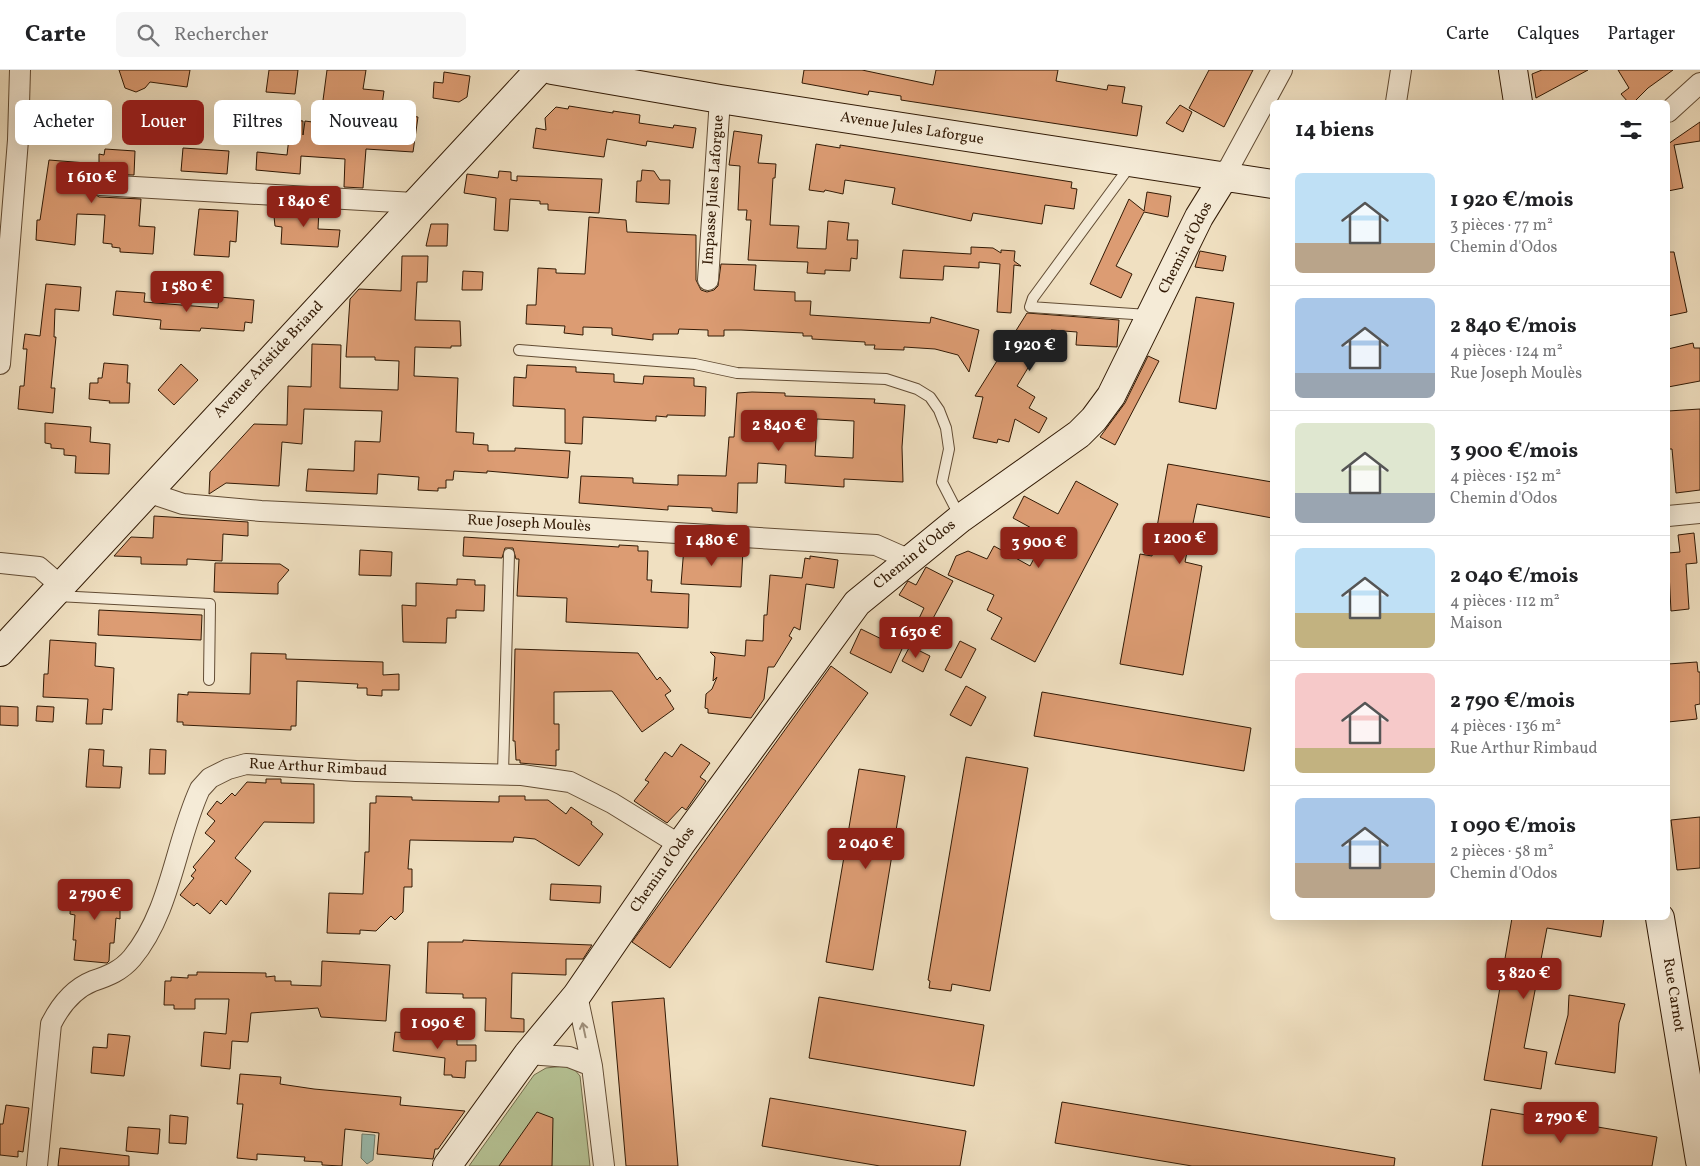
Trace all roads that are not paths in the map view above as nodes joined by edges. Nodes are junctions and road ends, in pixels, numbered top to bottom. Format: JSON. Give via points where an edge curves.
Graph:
{"nodes":[{"id":1,"x":20,"y":70,"type":"edge"},
{"id":2,"x":539,"y":70,"type":"edge"},
{"id":3,"x":552,"y":70,"type":"edge"},
{"id":4,"x":1282,"y":70,"type":"edge"},
{"id":5,"x":1401,"y":70,"type":"edge"},
{"id":6,"x":1513,"y":70,"type":"edge"},
{"id":7,"x":1700,"y":83,"type":"edge"},
{"id":8,"x":720,"y":99,"type":"junction"},
{"id":9,"x":1396,"y":100,"type":"edge"},
{"id":10,"x":1518,"y":100,"type":"edge"},
{"id":11,"x":1670,"y":110,"type":"edge"},
{"id":12,"x":1132,"y":163,"type":"junction"},
{"id":13,"x":1225,"y":175,"type":"junction"},
{"id":14,"x":1270,"y":184,"type":"edge"},
{"id":15,"x":100,"y":185,"type":"dead end"},
{"id":16,"x":414,"y":203,"type":"junction"},
{"id":17,"x":708,"y":280,"type":"dead end"},
{"id":18,"x":1152,"y":316,"type":"junction"},
{"id":19,"x":519,"y":350,"type":"dead end"},
{"id":20,"x":0,"y":364,"type":"edge"},
{"id":21,"x":147,"y":492,"type":"junction"},
{"id":22,"x":1700,"y":513,"type":"edge"},
{"id":23,"x":1670,"y":516,"type":"edge"},
{"id":24,"x":961,"y":518,"type":"junction"},
{"id":25,"x":509,"y":554,"type":"dead end"},
{"id":26,"x":910,"y":560,"type":"junction"},
{"id":27,"x":0,"y":564,"type":"edge"},
{"id":28,"x":57,"y":591,"type":"junction"},
{"id":29,"x":0,"y":652,"type":"edge"},
{"id":30,"x":210,"y":680,"type":"dead end"},
{"id":31,"x":503,"y":773,"type":"junction"},
{"id":32,"x":680,"y":845,"type":"junction"},
{"id":33,"x":1660,"y":920,"type":"edge"},
{"id":34,"x":577,"y":995,"type":"junction"},
{"id":35,"x":528,"y":1054,"type":"junction"},
{"id":36,"x":592,"y":1066,"type":"junction"},
{"id":37,"x":1700,"y":1161,"type":"edge"},
{"id":38,"x":37,"y":1166,"type":"edge"},
{"id":39,"x":447,"y":1166,"type":"edge"},
{"id":40,"x":604,"y":1166,"type":"edge"}],
"edges":[{"from":1,"to":20,"type":"street","via":[[18,140]]},
{"from":2,"to":16,"type":"street","name":"Avenue Aristide Briand"},
{"from":3,"to":8,"type":"street","name":"Avenue Jules Laforgue"},
{"from":4,"to":13,"type":"street","name":"Chemin d'Odos"},
{"from":5,"to":9,"type":"street"},
{"from":6,"to":10,"type":"street"},
{"from":7,"to":11,"type":"street"},
{"from":8,"to":12,"type":"street","name":"Avenue Jules Laforgue"},
{"from":8,"to":17,"type":"street","name":"Impasse Jules Laforgue"},
{"from":12,"to":13,"type":"street","name":"Avenue Jules Laforgue"},
{"from":12,"to":18,"type":"lane","via":[[1033,298],[1030,307]]},
{"from":13,"to":14,"type":"street","name":"Avenue Jules Laforgue"},
{"from":13,"to":18,"type":"street","name":"Chemin d'Odos","via":[[1199,217]]},
{"from":15,"to":16,"type":"street"},
{"from":16,"to":21,"type":"street","name":"Avenue Aristide Briand"},
{"from":18,"to":24,"type":"street","name":"Chemin d'Odos","via":[[1111,396],[1094,419],[1079,434]]},
{"from":19,"to":24,"type":"lane","via":[[695,364],[737,373],[886,379],[917,389],[930,397],[946,428],[949,449],[942,482]]},
{"from":21,"to":26,"type":"street","name":"Rue Joseph Moulès","via":[[183,504],[261,511],[876,545]]},
{"from":21,"to":28,"type":"street","name":"Avenue Aristide Briand"},
{"from":22,"to":23,"type":"street"},
{"from":24,"to":26,"type":"street","name":"Chemin d'Odos"},
{"from":25,"to":31,"type":"lane"},
{"from":26,"to":32,"type":"street","name":"Chemin d'Odos","via":[[857,603]]},
{"from":27,"to":28,"type":"street","via":[[39,567]]},
{"from":28,"to":29,"type":"street","name":"Avenue Aristide Briand"},
{"from":28,"to":30,"type":"lane","via":[[210,604]]},
{"from":31,"to":32,"type":"street","name":"Rue Arthur Rimbaud","via":[[570,782],[612,803]]},
{"from":31,"to":38,"type":"street","name":"Rue Arthur Rimbaud","via":[[356,771],[246,764],[228,768],[210,778],[194,800],[157,916],[132,959],[119,971],[72,994],[52,1024]]},
{"from":32,"to":34,"type":"street","name":"Chemin d'Odos"},
{"from":33,"to":37,"type":"street","name":"Rue Carnot"},
{"from":34,"to":35,"type":"street","name":"Chemin d'Odos"},
{"from":36,"to":34,"type":"street","one_way":true},
{"from":35,"to":36,"type":"street","via":[[569,1057]]},
{"from":35,"to":39,"type":"street","name":"Chemin d'Odos"},
{"from":36,"to":40,"type":"street"}]}
